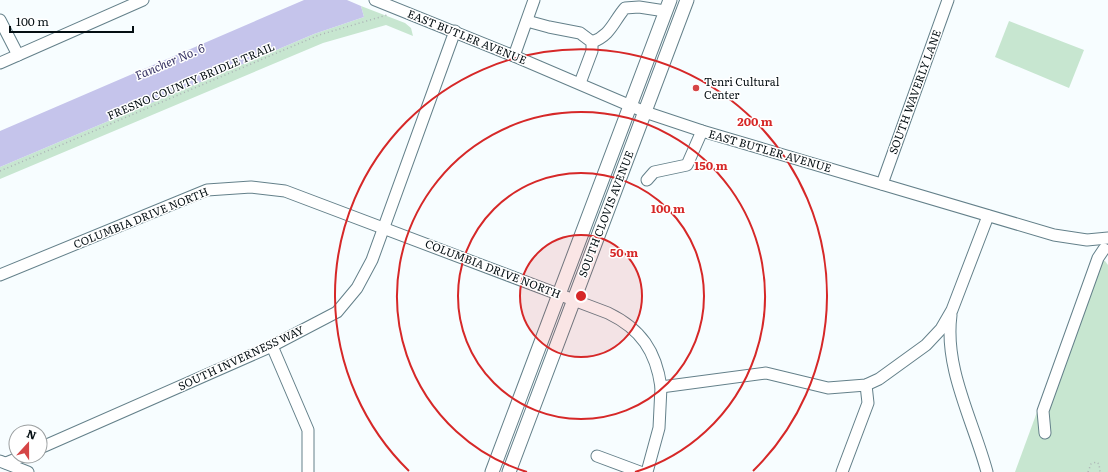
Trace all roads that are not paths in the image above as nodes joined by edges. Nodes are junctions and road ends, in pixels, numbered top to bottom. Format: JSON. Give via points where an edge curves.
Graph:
{"nodes":[{"id":1,"x":143,"y":0,"type":"edge"},
{"id":2,"x":375,"y":0,"type":"edge"},
{"id":3,"x":534,"y":0,"type":"edge"},
{"id":4,"x":687,"y":0,"type":"edge"},
{"id":5,"x":948,"y":0,"type":"edge"},
{"id":6,"x":667,"y":6,"type":"edge"},
{"id":7,"x":0,"y":20,"type":"edge"},
{"id":8,"x":527,"y":21,"type":"junction"},
{"id":9,"x":455,"y":31,"type":"junction"},
{"id":10,"x":592,"y":42,"type":"junction"},
{"id":11,"x":18,"y":55,"type":"junction"},
{"id":12,"x":514,"y":56,"type":"junction"},
{"id":13,"x":0,"y":62,"type":"edge"},
{"id":14,"x":580,"y":83,"type":"junction"},
{"id":15,"x":630,"y":105,"type":"junction"},
{"id":16,"x":645,"y":112,"type":"junction"},
{"id":17,"x":702,"y":131,"type":"junction"},
{"id":18,"x":647,"y":180,"type":"dead end"},
{"id":19,"x":882,"y":184,"type":"junction"},
{"id":20,"x":988,"y":216,"type":"junction"},
{"id":21,"x":382,"y":228,"type":"junction"},
{"id":22,"x":1105,"y":248,"type":"edge"},
{"id":23,"x":0,"y":275,"type":"edge"},
{"id":24,"x":559,"y":294,"type":"junction"},
{"id":25,"x":574,"y":300,"type":"junction"},
{"id":26,"x":952,"y":310,"type":"junction"},
{"id":27,"x":272,"y":346,"type":"junction"},
{"id":28,"x":866,"y":385,"type":"junction"},
{"id":29,"x":661,"y":387,"type":"junction"},
{"id":30,"x":1045,"y":433,"type":"dead end"},
{"id":31,"x":48,"y":444,"type":"edge"},
{"id":32,"x":597,"y":456,"type":"dead end"},
{"id":33,"x":3,"y":462,"type":"edge"},
{"id":34,"x":28,"y":472,"type":"edge"},
{"id":35,"x":308,"y":472,"type":"edge"},
{"id":36,"x":492,"y":472,"type":"edge"},
{"id":37,"x":509,"y":472,"type":"edge"},
{"id":38,"x":640,"y":472,"type":"edge"},
{"id":39,"x":647,"y":472,"type":"edge"},
{"id":40,"x":842,"y":472,"type":"edge"},
{"id":41,"x":987,"y":472,"type":"edge"}],
"edges":[{"from":1,"to":11,"type":"street"},
{"from":2,"to":9,"type":"street","name":"EAST BUTLER AVENUE"},
{"from":3,"to":8,"type":"street"},
{"from":4,"to":16,"type":"main road","name":"SOUTH CLOVIS AVENUE"},
{"from":5,"to":19,"type":"street","name":"SOUTH WAVERLY LANE"},
{"from":6,"to":10,"type":"street","via":[[625,8],[612,28],[601,39]]},
{"from":6,"to":15,"type":"main road","name":"SOUTH CLOVIS AVENUE"},
{"from":7,"to":11,"type":"street"},
{"from":8,"to":10,"type":"street","via":[[580,33]]},
{"from":8,"to":12,"type":"street"},
{"from":9,"to":12,"type":"street","name":"EAST BUTLER AVENUE"},
{"from":9,"to":21,"type":"street","name":"SOUTH INVERNESS WAY"},
{"from":10,"to":14,"type":"street","via":[[592,51]]},
{"from":11,"to":13,"type":"street"},
{"from":12,"to":14,"type":"street","name":"EAST BUTLER AVENUE"},
{"from":14,"to":15,"type":"street","name":"EAST BUTLER AVENUE"},
{"from":15,"to":16,"type":"street","name":"EAST BUTLER AVENUE"},
{"from":15,"to":24,"type":"main road","name":"SOUTH CLOVIS AVENUE"},
{"from":16,"to":17,"type":"street","name":"EAST BUTLER AVENUE"},
{"from":16,"to":25,"type":"main road","name":"SOUTH CLOVIS AVENUE"},
{"from":17,"to":18,"type":"street","via":[[687,165],[654,172]]},
{"from":17,"to":19,"type":"street","name":"EAST BUTLER AVENUE"},
{"from":19,"to":20,"type":"street","name":"EAST BUTLER AVENUE"},
{"from":20,"to":22,"type":"street","name":"EAST BUTLER AVENUE"},
{"from":20,"to":26,"type":"street"},
{"from":21,"to":23,"type":"street","name":"COLUMBIA DRIVE NORTH","via":[[285,192],[250,187],[207,190]]},
{"from":21,"to":24,"type":"street","name":"COLUMBIA DRIVE NORTH"},
{"from":21,"to":27,"type":"street","name":"SOUTH INVERNESS WAY","via":[[372,260],[357,288],[337,312]]},
{"from":22,"to":30,"type":"street","via":[[1098,258],[1043,411]]},
{"from":24,"to":25,"type":"street","name":"COLUMBIA DRIVE NORTH"},
{"from":24,"to":36,"type":"main road","name":"SOUTH CLOVIS AVENUE"},
{"from":25,"to":29,"type":"street","name":"COLUMBIA DRIVE NORTH","via":[[608,313],[633,328],[652,353],[659,369]]},
{"from":25,"to":37,"type":"main road","name":"SOUTH CLOVIS AVENUE"},
{"from":26,"to":28,"type":"street","via":[[941,329],[926,345],[879,379]]},
{"from":26,"to":41,"type":"street","via":[[949,344]]},
{"from":27,"to":31,"type":"street","name":"SOUTH INVERNESS WAY"},
{"from":27,"to":35,"type":"street","via":[[308,430]]},
{"from":28,"to":29,"type":"street","via":[[828,388],[766,373]]},
{"from":28,"to":40,"type":"street","via":[[868,403]]},
{"from":29,"to":39,"type":"street","via":[[659,428]]},
{"from":32,"to":38,"type":"street"},
{"from":33,"to":34,"type":"street"}]}
